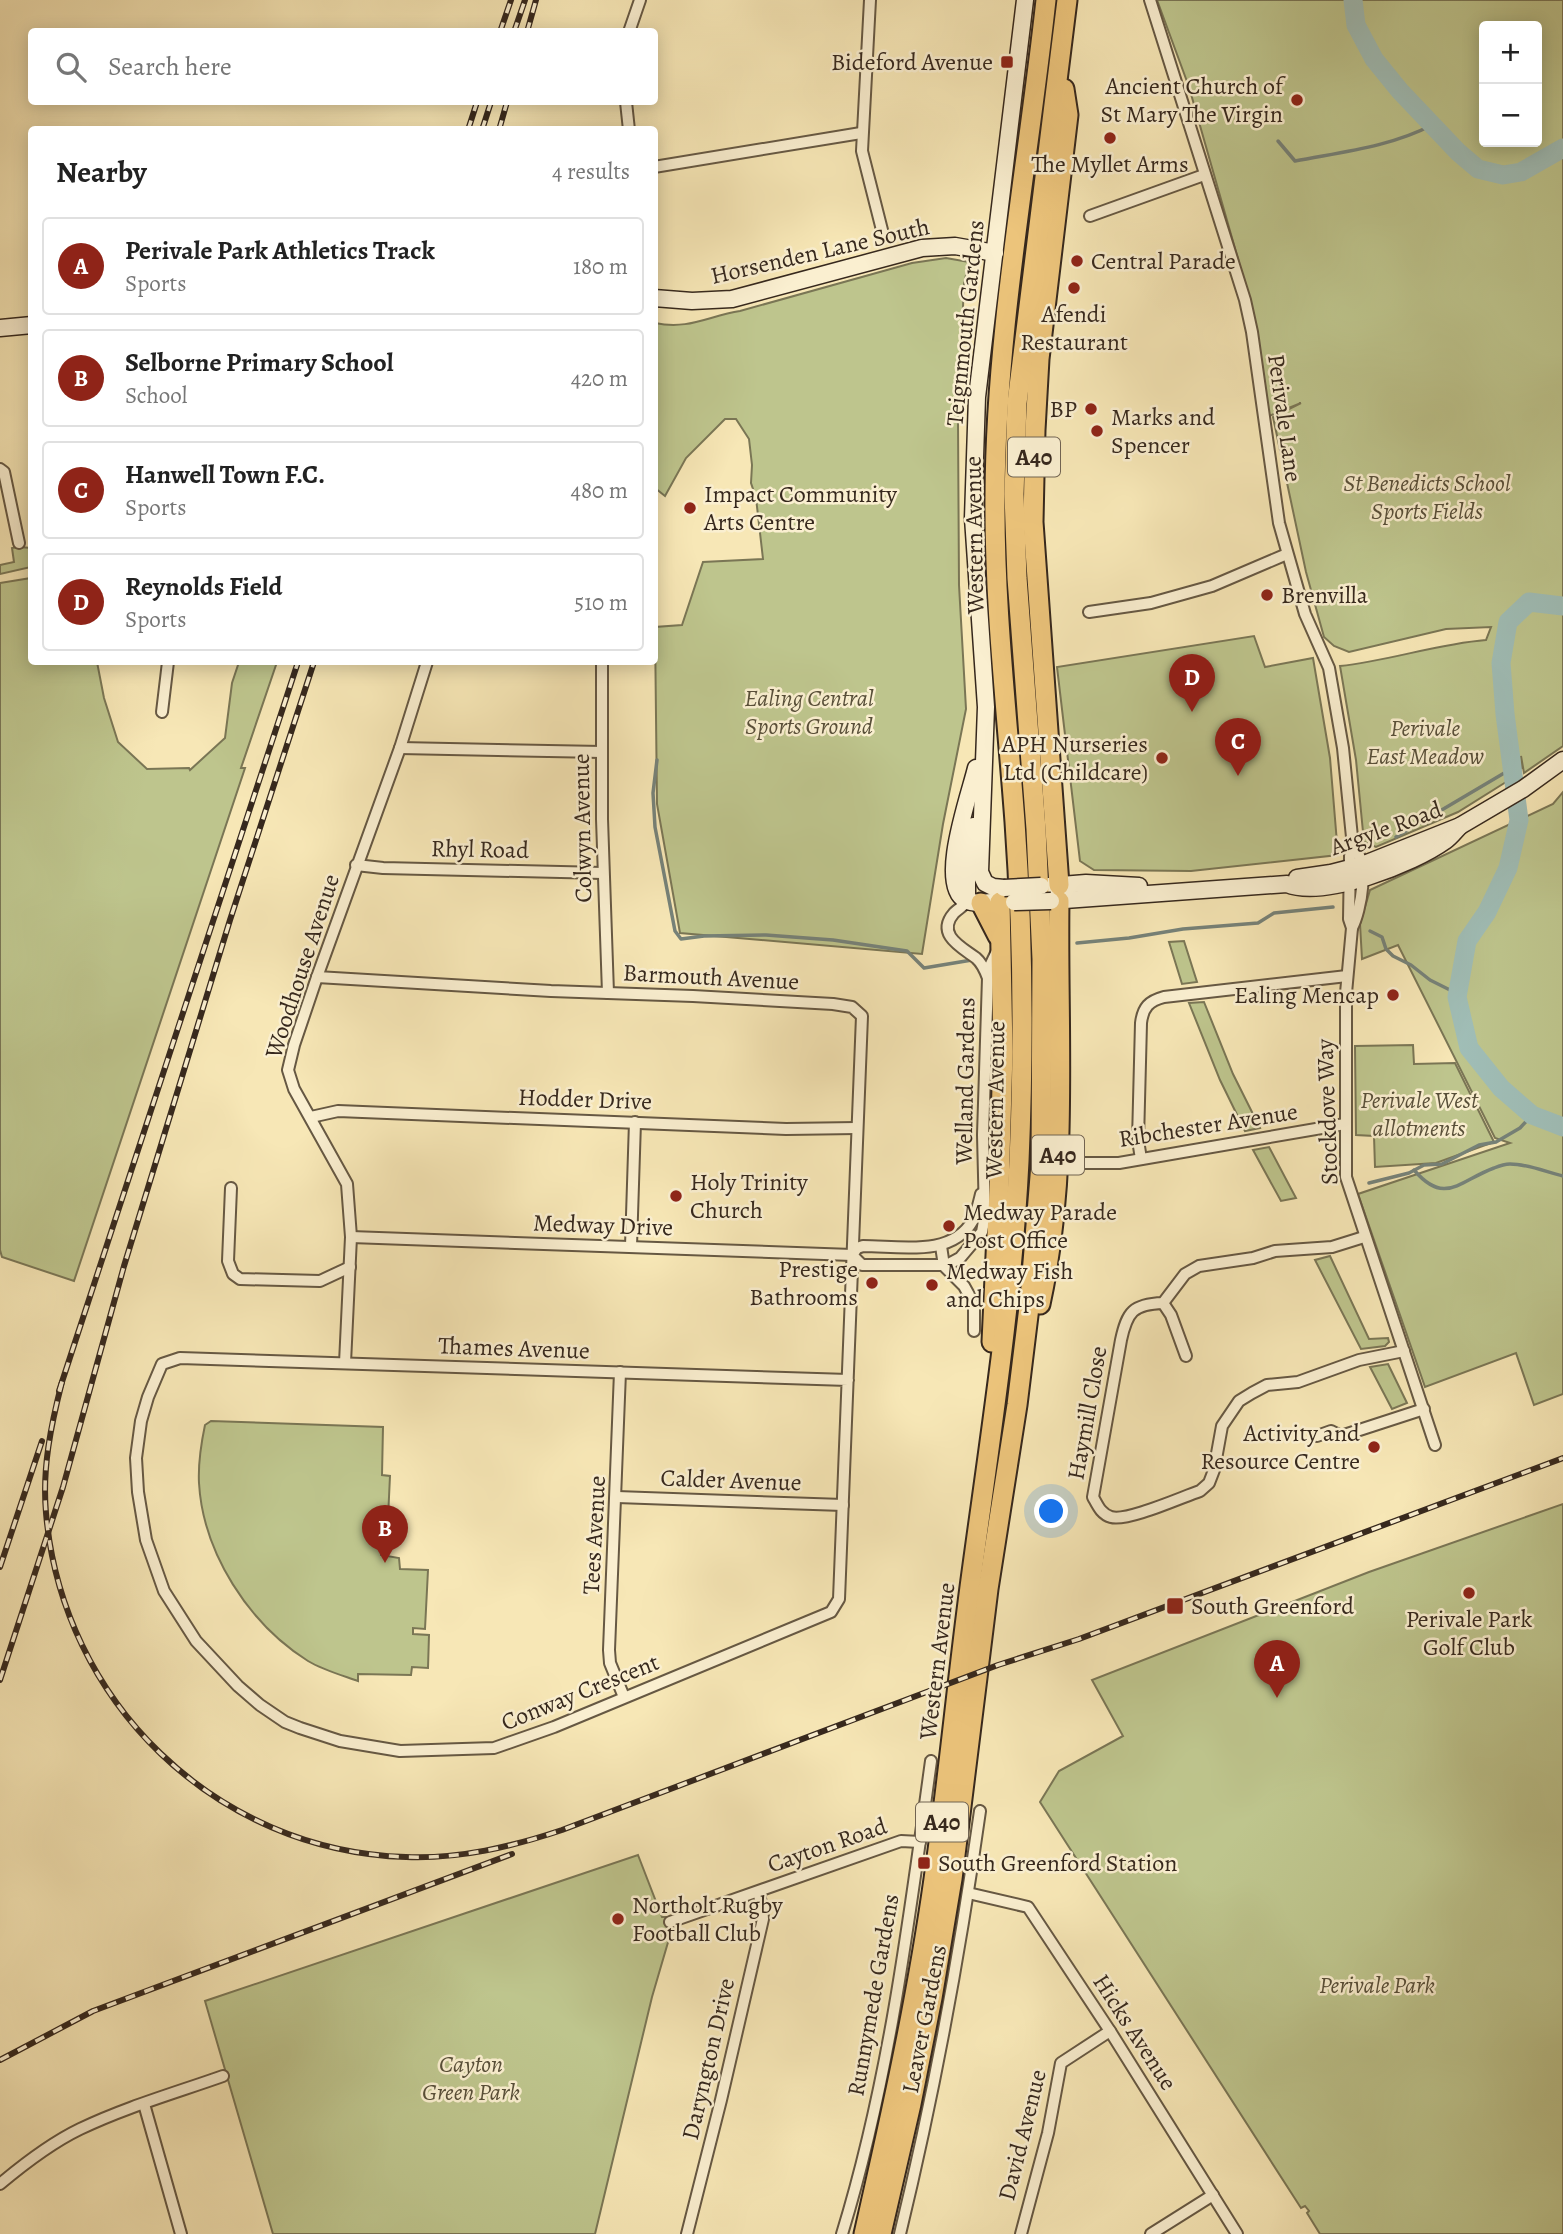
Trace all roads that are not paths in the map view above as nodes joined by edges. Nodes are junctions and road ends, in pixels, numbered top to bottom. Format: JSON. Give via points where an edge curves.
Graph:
{"nodes":[{"id":1,"x":640,"y":0,"type":"edge"},
{"id":2,"x":870,"y":0,"type":"edge"},
{"id":3,"x":1026,"y":0,"type":"edge"},
{"id":4,"x":1046,"y":0,"type":"edge"},
{"id":5,"x":1067,"y":0,"type":"edge"},
{"id":6,"x":1150,"y":0,"type":"edge"},
{"id":7,"x":630,"y":28,"type":"edge"},
{"id":8,"x":1060,"y":60,"type":"junction"},
{"id":9,"x":625,"y":105,"type":"edge"},
{"id":10,"x":628,"y":126,"type":"edge"},
{"id":11,"x":862,"y":133,"type":"junction"},
{"id":12,"x":658,"y":165,"type":"edge"},
{"id":13,"x":1204,"y":175,"type":"junction"},
{"id":14,"x":1090,"y":216,"type":"dead end"},
{"id":15,"x":883,"y":234,"type":"dead end"},
{"id":16,"x":995,"y":253,"type":"junction"},
{"id":17,"x":658,"y":298,"type":"edge"},
{"id":18,"x":28,"y":325,"type":"edge"},
{"id":19,"x":0,"y":328,"type":"edge"},
{"id":20,"x":0,"y":457,"type":"edge"},
{"id":21,"x":0,"y":469,"type":"edge"},
{"id":22,"x":13,"y":513,"type":"junction"},
{"id":23,"x":0,"y":516,"type":"edge"},
{"id":24,"x":19,"y":543,"type":"dead end"},
{"id":25,"x":1287,"y":554,"type":"junction"},
{"id":26,"x":1089,"y":612,"type":"dead end"},
{"id":27,"x":162,"y":665,"type":"edge"},
{"id":28,"x":168,"y":665,"type":"edge"},
{"id":29,"x":426,"y":665,"type":"edge"},
{"id":30,"x":602,"y":665,"type":"edge"},
{"id":31,"x":984,"y":735,"type":"junction"},
{"id":32,"x":400,"y":748,"type":"junction"},
{"id":33,"x":602,"y":752,"type":"junction"},
{"id":34,"x":1563,"y":760,"type":"edge"},
{"id":35,"x":983,"y":779,"type":"junction"},
{"id":36,"x":356,"y":865,"type":"junction"},
{"id":37,"x":603,"y":873,"type":"junction"},
{"id":38,"x":1356,"y":874,"type":"junction"},
{"id":39,"x":1055,"y":893,"type":"junction"},
{"id":40,"x":992,"y":897,"type":"junction"},
{"id":41,"x":999,"y":940,"type":"junction"},
{"id":42,"x":1347,"y":976,"type":"junction"},
{"id":43,"x":317,"y":977,"type":"junction"},
{"id":44,"x":988,"y":978,"type":"junction"},
{"id":45,"x":608,"y":993,"type":"junction"},
{"id":46,"x":311,"y":1117,"type":"junction"},
{"id":47,"x":635,"y":1122,"type":"junction"},
{"id":48,"x":1345,"y":1124,"type":"junction"},
{"id":49,"x":857,"y":1128,"type":"junction"},
{"id":50,"x":1141,"y":1159,"type":"junction"},
{"id":51,"x":1077,"y":1163,"type":"dead end"},
{"id":52,"x":983,"y":1186,"type":"junction"},
{"id":53,"x":231,"y":1188,"type":"dead end"},
{"id":54,"x":351,"y":1237,"type":"junction"},
{"id":55,"x":1364,"y":1237,"type":"junction"},
{"id":56,"x":631,"y":1246,"type":"junction"},
{"id":57,"x":941,"y":1246,"type":"junction"},
{"id":58,"x":852,"y":1255,"type":"junction"},
{"id":59,"x":944,"y":1266,"type":"junction"},
{"id":60,"x":350,"y":1267,"type":"junction"},
{"id":61,"x":1163,"y":1303,"type":"junction"},
{"id":62,"x":974,"y":1331,"type":"dead end"},
{"id":63,"x":1404,"y":1351,"type":"junction"},
{"id":64,"x":1186,"y":1356,"type":"dead end"},
{"id":65,"x":180,"y":1358,"type":"joint"},
{"id":66,"x":345,"y":1363,"type":"junction"},
{"id":67,"x":620,"y":1372,"type":"junction"},
{"id":68,"x":848,"y":1380,"type":"junction"},
{"id":69,"x":1017,"y":1405,"type":"junction"},
{"id":70,"x":996,"y":1406,"type":"junction"},
{"id":71,"x":1423,"y":1409,"type":"junction"},
{"id":72,"x":1317,"y":1436,"type":"dead end"},
{"id":73,"x":1436,"y":1445,"type":"dead end"},
{"id":74,"x":617,"y":1497,"type":"junction"},
{"id":75,"x":843,"y":1505,"type":"junction"},
{"id":76,"x":624,"y":1697,"type":"junction"},
{"id":77,"x":931,"y":1761,"type":"dead end"},
{"id":78,"x":979,"y":1811,"type":"dead end"},
{"id":79,"x":920,"y":1842,"type":"junction"},
{"id":80,"x":758,"y":1892,"type":"junction"},
{"id":81,"x":968,"y":1893,"type":"junction"},
{"id":82,"x":670,"y":1922,"type":"dead end"},
{"id":83,"x":1111,"y":2031,"type":"junction"},
{"id":84,"x":223,"y":2076,"type":"dead end"},
{"id":85,"x":144,"y":2104,"type":"junction"},
{"id":86,"x":0,"y":2184,"type":"edge"},
{"id":87,"x":1213,"y":2195,"type":"junction"},
{"id":88,"x":181,"y":2234,"type":"edge"},
{"id":89,"x":687,"y":2234,"type":"edge"},
{"id":90,"x":842,"y":2234,"type":"edge"},
{"id":91,"x":864,"y":2234,"type":"edge"},
{"id":92,"x":883,"y":2234,"type":"edge"},
{"id":93,"x":900,"y":2234,"type":"edge"},
{"id":94,"x":1021,"y":2234,"type":"edge"},
{"id":95,"x":1151,"y":2234,"type":"edge"},
{"id":96,"x":1237,"y":2234,"type":"edge"}],
"edges":[{"from":1,"to":7,"type":"street"},
{"from":2,"to":11,"type":"street"},
{"from":3,"to":16,"type":"main road","name":"Teignmouth Gardens"},
{"from":4,"to":70,"type":"highway","name":"Western Avenue","number":"A40","via":[[997,414],[996,577],[1015,830],[1022,1072],[1010,1284]]},
{"from":5,"to":8,"type":"highway","name":"Western Avenue","number":"A40"},
{"from":6,"to":13,"type":"street","name":"Perivale Lane"},
{"from":8,"to":39,"type":"highway","number":"A40","via":[[1068,116],[1040,359],[1033,522]]},
{"from":8,"to":69,"type":"highway","name":"Western Avenue","number":"A40","via":[[1017,403],[1014,494],[1036,829],[1043,1071],[1041,1164]]},
{"from":9,"to":10,"type":"street"},
{"from":11,"to":12,"type":"street"},
{"from":11,"to":15,"type":"street","via":[[862,151]]},
{"from":13,"to":14,"type":"street"},
{"from":13,"to":25,"type":"street","name":"Perivale Lane","via":[[1245,300],[1273,494]]},
{"from":16,"to":17,"type":"main road","name":"Horsenden Lane South","via":[[930,247],[732,299]]},
{"from":16,"to":31,"type":"main road","name":"Teignmouth Gardens","via":[[977,397],[973,518]]},
{"from":18,"to":19,"type":"main road"},
{"from":20,"to":21,"type":"street"},
{"from":21,"to":22,"type":"street"},
{"from":22,"to":23,"type":"street"},
{"from":22,"to":24,"type":"street"},
{"from":25,"to":26,"type":"street","via":[[1212,586],[1151,603]]},
{"from":25,"to":38,"type":"street","name":"Perivale Lane","via":[[1305,614],[1329,668],[1353,847],[1360,855]]},
{"from":27,"to":28,"type":"street","via":[[162,712]]},
{"from":29,"to":32,"type":"street","name":"Woodhouse Avenue"},
{"from":30,"to":33,"type":"street","name":"Colwyn Avenue"},
{"from":31,"to":35,"type":"main road"},
{"from":31,"to":40,"type":"main road","via":[[953,868],[955,889]]},
{"from":32,"to":33,"type":"street"},
{"from":32,"to":36,"type":"street","name":"Woodhouse Avenue"},
{"from":33,"to":37,"type":"street","name":"Colwyn Avenue"},
{"from":34,"to":38,"type":"main road","name":"Argyle Road","via":[[1423,855]]},
{"from":35,"to":40,"type":"main road","via":[[980,872]]},
{"from":35,"to":40,"type":"main road","via":[[969,850]]},
{"from":36,"to":37,"type":"street","name":"Rhyl Road"},
{"from":36,"to":43,"type":"street","name":"Woodhouse Avenue"},
{"from":37,"to":45,"type":"street","name":"Colwyn Avenue"},
{"from":38,"to":39,"type":"main road","name":"Argyle Road","via":[[1297,888],[1287,884]]},
{"from":38,"to":42,"type":"street","name":"Stockdove Way","via":[[1357,919]]},
{"from":39,"to":40,"type":"main road","name":"Argyle Road","bridge":true},
{"from":39,"to":69,"type":"highway","number":"A40","via":[[1058,1161],[1048,1267]]},
{"from":40,"to":41,"type":"highway","number":"A40"},
{"from":40,"to":44,"type":"street","name":"Welland Gardens","via":[[954,913],[950,936],[977,959]]},
{"from":41,"to":44,"type":"street","name":"Welland Gardens"},
{"from":41,"to":70,"type":"highway","number":"A40","via":[[1002,1124],[991,1360]]},
{"from":42,"to":48,"type":"street","name":"Stockdove Way"},
{"from":42,"to":50,"type":"street","via":[[1164,997],[1144,1007]]},
{"from":43,"to":45,"type":"street","name":"Barmouth Avenue"},
{"from":43,"to":46,"type":"street","name":"Woodhouse Avenue","via":[[288,1070]]},
{"from":44,"to":52,"type":"street","name":"Welland Gardens"},
{"from":45,"to":49,"type":"street","name":"Barmouth Avenue","via":[[852,1007],[862,1016]]},
{"from":46,"to":47,"type":"street","name":"Hodder Drive","via":[[338,1111]]},
{"from":46,"to":54,"type":"street","name":"Woodhouse Avenue","via":[[347,1184]]},
{"from":47,"to":49,"type":"street","name":"Hodder Drive"},
{"from":47,"to":56,"type":"street"},
{"from":48,"to":50,"type":"street","name":"Ribchester Avenue"},
{"from":48,"to":55,"type":"street","name":"Stockdove Way","via":[[1346,1177]]},
{"from":49,"to":58,"type":"street","name":"Barmouth Avenue"},
{"from":50,"to":51,"type":"street","name":"Ribchester Avenue"},
{"from":52,"to":57,"type":"street","via":[[966,1231]]},
{"from":52,"to":59,"type":"street","via":[[982,1231],[972,1247]]},
{"from":53,"to":60,"type":"street","via":[[228,1261],[240,1279],[320,1281]]},
{"from":54,"to":56,"type":"street","name":"Medway Drive"},
{"from":54,"to":60,"type":"street","name":"Woodhouse Avenue"},
{"from":55,"to":61,"type":"street","via":[[1332,1247],[1275,1251],[1199,1266],[1185,1273]]},
{"from":55,"to":63,"type":"street","name":"Stockdove Way"},
{"from":56,"to":58,"type":"street","name":"Medway Drive"},
{"from":57,"to":58,"type":"street","via":[[863,1246]]},
{"from":57,"to":59,"type":"street"},
{"from":58,"to":59,"type":"street","via":[[862,1265]]},
{"from":58,"to":68,"type":"street","name":"Conway Crescent"},
{"from":59,"to":62,"type":"street","via":[[969,1295]]},
{"from":60,"to":66,"type":"street","name":"Woodhouse Avenue"},
{"from":61,"to":63,"type":"street","name":"Haymill Close","via":[[1138,1308],[1124,1326],[1093,1497],[1111,1517],[1125,1518],[1200,1491],[1214,1469],[1222,1426],[1239,1401],[1252,1393],[1267,1385],[1298,1382],[1359,1360]]},
{"from":61,"to":64,"type":"street"},
{"from":63,"to":71,"type":"street","name":"Stockdove Way"},
{"from":65,"to":66,"type":"street","name":"Thames Avenue"},
{"from":65,"to":76,"type":"street","name":"Conway Crescent","via":[[162,1364],[141,1421],[136,1458],[140,1515],[155,1567],[177,1614],[213,1660],[260,1705],[285,1722],[340,1741],[441,1752],[503,1746]]},
{"from":66,"to":67,"type":"street","name":"Thames Avenue"},
{"from":67,"to":68,"type":"street","name":"Thames Avenue"},
{"from":67,"to":74,"type":"street","name":"Tees Avenue"},
{"from":68,"to":75,"type":"street","name":"Conway Crescent"},
{"from":69,"to":92,"type":"highway","name":"Western Avenue","number":"A40","via":[[988,1589],[952,1879]]},
{"from":70,"to":91,"type":"highway","name":"Western Avenue","number":"A40","via":[[934,1883],[895,2099]]},
{"from":71,"to":72,"type":"street","via":[[1341,1436],[1331,1431]]},
{"from":71,"to":73,"type":"street","name":"Stockdove Way"},
{"from":74,"to":75,"type":"street","name":"Calder Avenue"},
{"from":74,"to":76,"type":"street","name":"Tees Avenue","via":[[609,1650]]},
{"from":75,"to":76,"type":"street","name":"Conway Crescent","via":[[839,1599],[831,1612]]},
{"from":77,"to":79,"type":"street","name":"Runnymede Gardens"},
{"from":78,"to":81,"type":"street","name":"Leaver Gardens"},
{"from":79,"to":80,"type":"street","name":"Cayton Road","via":[[901,1841]]},
{"from":79,"to":90,"type":"street","name":"Runnymede Gardens","via":[[876,2102]]},
{"from":80,"to":82,"type":"street","name":"Cayton Road"},
{"from":80,"to":89,"type":"street","name":"Daryngton Drive","via":[[763,1919]]},
{"from":81,"to":83,"type":"street","name":"Hicks Avenue","via":[[1028,1907]]},
{"from":81,"to":93,"type":"street","name":"Leaver Gardens","via":[[945,2032]]},
{"from":83,"to":87,"type":"street","name":"Hicks Avenue"},
{"from":83,"to":94,"type":"street","name":"David Avenue","via":[[1062,2063]]},
{"from":84,"to":85,"type":"street"},
{"from":85,"to":86,"type":"street","via":[[79,2130]]},
{"from":85,"to":88,"type":"street"},
{"from":87,"to":95,"type":"street"},
{"from":87,"to":96,"type":"street","name":"Hicks Avenue"}]}
